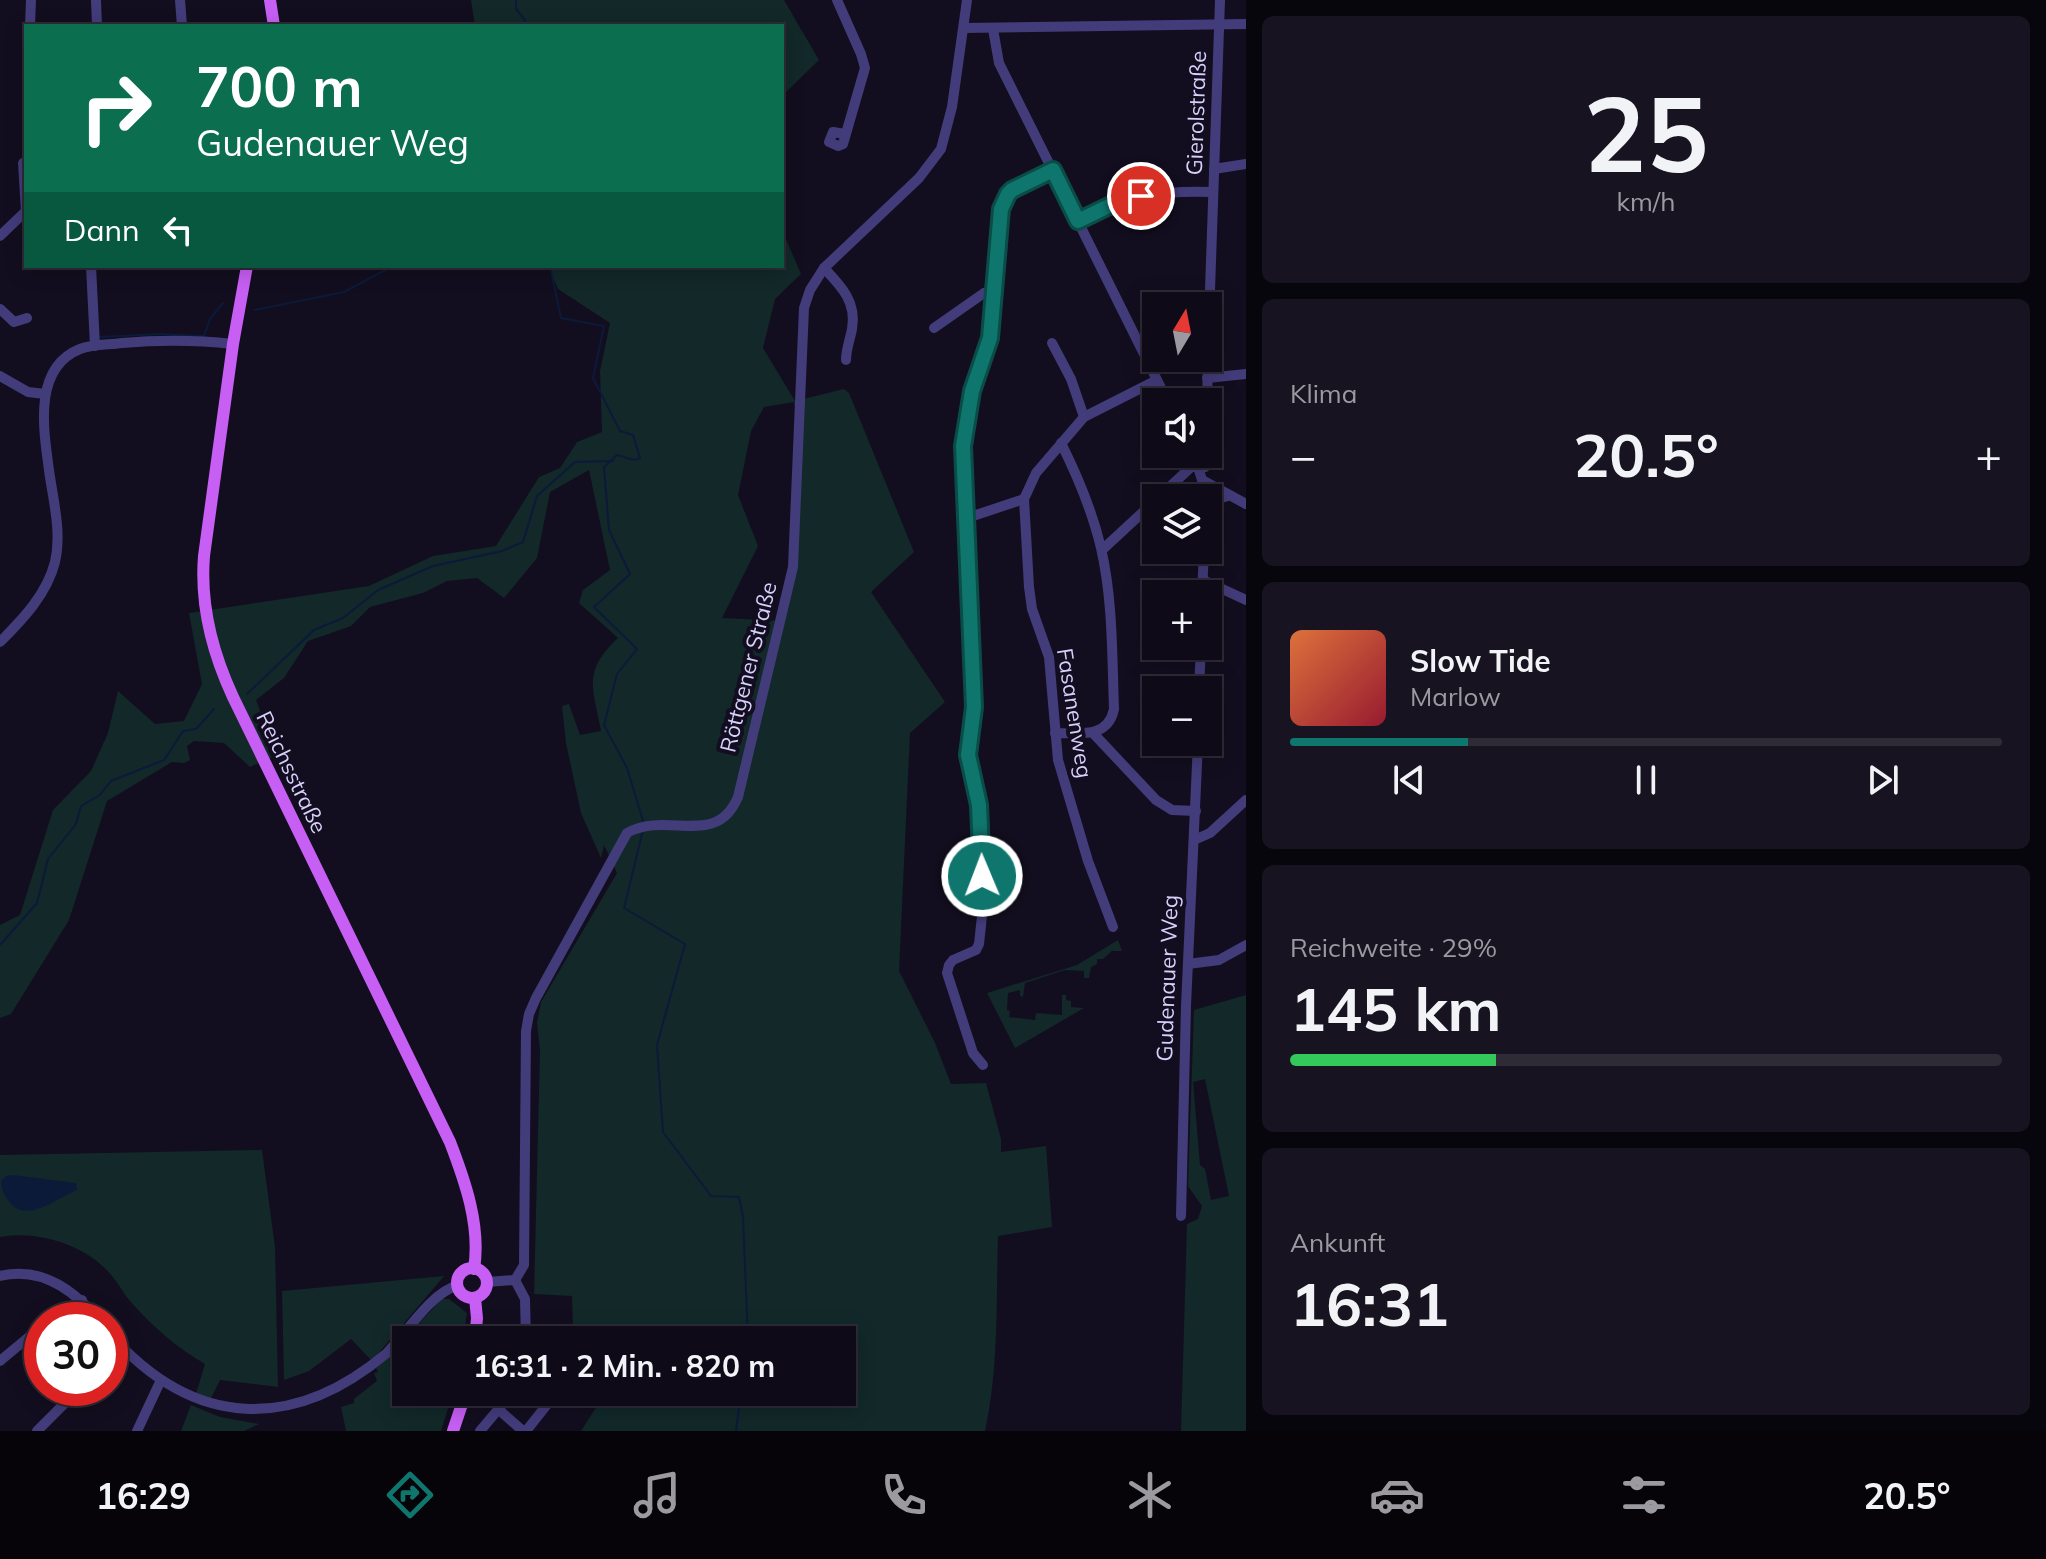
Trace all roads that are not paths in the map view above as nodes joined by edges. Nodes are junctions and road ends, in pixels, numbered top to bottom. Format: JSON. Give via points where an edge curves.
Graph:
{"nodes":[{"id":1,"x":31,"y":0,"type":"edge"},
{"id":2,"x":96,"y":0,"type":"edge"},
{"id":3,"x":180,"y":0,"type":"edge"},
{"id":4,"x":270,"y":0,"type":"edge"},
{"id":5,"x":837,"y":0,"type":"edge"},
{"id":6,"x":967,"y":0,"type":"edge"},
{"id":7,"x":1220,"y":0,"type":"edge"},
{"id":8,"x":30,"y":24,"type":"edge"},
{"id":9,"x":97,"y":24,"type":"edge"},
{"id":10,"x":182,"y":24,"type":"edge"},
{"id":11,"x":274,"y":24,"type":"edge"},
{"id":12,"x":1219,"y":24,"type":"junction"},
{"id":13,"x":1246,"y":24,"type":"edge"},
{"id":14,"x":964,"y":28,"type":"junction"},
{"id":15,"x":993,"y":29,"type":"junction"},
{"id":16,"x":845,"y":134,"type":"dead end"},
{"id":17,"x":1246,"y":164,"type":"edge"},
{"id":18,"x":1214,"y":169,"type":"junction"},
{"id":19,"x":1053,"y":170,"type":"junction"},
{"id":20,"x":1213,"y":192,"type":"junction"},
{"id":21,"x":24,"y":214,"type":"edge"},
{"id":22,"x":1078,"y":221,"type":"junction"},
{"id":23,"x":0,"y":236,"type":"edge"},
{"id":24,"x":91,"y":268,"type":"edge"},
{"id":25,"x":247,"y":268,"type":"edge"},
{"id":26,"x":824,"y":268,"type":"junction"},
{"id":27,"x":993,"y":291,"type":"junction"},
{"id":28,"x":1210,"y":292,"type":"edge"},
{"id":29,"x":0,"y":309,"type":"edge"},
{"id":30,"x":27,"y":318,"type":"dead end"},
{"id":31,"x":934,"y":328,"type":"dead end"},
{"id":32,"x":1052,"y":343,"type":"dead end"},
{"id":33,"x":233,"y":344,"type":"junction"},
{"id":34,"x":95,"y":346,"type":"junction"},
{"id":35,"x":846,"y":360,"type":"dead end"},
{"id":36,"x":1207,"y":372,"type":"edge"},
{"id":37,"x":1246,"y":374,"type":"edge"},
{"id":38,"x":0,"y":376,"type":"edge"},
{"id":39,"x":1207,"y":378,"type":"junction"},
{"id":40,"x":1157,"y":380,"type":"junction"},
{"id":41,"x":1161,"y":388,"type":"edge"},
{"id":42,"x":1207,"y":388,"type":"edge"},
{"id":43,"x":45,"y":394,"type":"junction"},
{"id":44,"x":1084,"y":417,"type":"junction"},
{"id":45,"x":1061,"y":443,"type":"junction"},
{"id":46,"x":1190,"y":468,"type":"edge"},
{"id":47,"x":1201,"y":468,"type":"edge"},
{"id":48,"x":1173,"y":484,"type":"edge"},
{"id":49,"x":1207,"y":484,"type":"edge"},
{"id":50,"x":1024,"y":499,"type":"junction"},
{"id":51,"x":1142,"y":513,"type":"edge"},
{"id":52,"x":967,"y":518,"type":"junction"},
{"id":53,"x":1102,"y":550,"type":"junction"},
{"id":54,"x":1204,"y":564,"type":"edge"},
{"id":55,"x":1203,"y":580,"type":"edge"},
{"id":56,"x":1222,"y":589,"type":"edge"},
{"id":57,"x":1246,"y":600,"type":"edge"},
{"id":58,"x":0,"y":642,"type":"edge"},
{"id":59,"x":1055,"y":733,"type":"junction"},
{"id":60,"x":1093,"y":733,"type":"junction"},
{"id":61,"x":1198,"y":756,"type":"edge"},
{"id":62,"x":1246,"y":800,"type":"edge"},
{"id":63,"x":1196,"y":811,"type":"junction"},
{"id":64,"x":1194,"y":840,"type":"junction"},
{"id":65,"x":1113,"y":927,"type":"dead end"},
{"id":66,"x":1246,"y":945,"type":"edge"},
{"id":67,"x":1188,"y":964,"type":"junction"},
{"id":68,"x":983,"y":1065,"type":"dead end"},
{"id":69,"x":1181,"y":1216,"type":"dead end"},
{"id":70,"x":474,"y":1269,"type":"junction"},
{"id":71,"x":0,"y":1276,"type":"edge"},
{"id":72,"x":515,"y":1280,"type":"junction"},
{"id":73,"x":487,"y":1282,"type":"junction"},
{"id":74,"x":457,"y":1286,"type":"junction"},
{"id":75,"x":475,"y":1298,"type":"junction"},
{"id":76,"x":82,"y":1300,"type":"joint"},
{"id":77,"x":79,"y":1302,"type":"edge"},
{"id":78,"x":475,"y":1326,"type":"edge"},
{"id":79,"x":526,"y":1326,"type":"edge"},
{"id":80,"x":24,"y":1341,"type":"edge"},
{"id":81,"x":128,"y":1354,"type":"edge"},
{"id":82,"x":0,"y":1361,"type":"edge"},
{"id":83,"x":160,"y":1382,"type":"junction"},
{"id":84,"x":62,"y":1406,"type":"edge"},
{"id":85,"x":461,"y":1406,"type":"edge"},
{"id":86,"x":501,"y":1406,"type":"edge"},
{"id":87,"x":542,"y":1406,"type":"edge"},
{"id":88,"x":498,"y":1409,"type":"junction"},
{"id":89,"x":37,"y":1431,"type":"edge"},
{"id":90,"x":137,"y":1431,"type":"edge"},
{"id":91,"x":453,"y":1431,"type":"edge"},
{"id":92,"x":480,"y":1431,"type":"edge"},
{"id":93,"x":524,"y":1431,"type":"edge"}],
"edges":[{"from":1,"to":8,"type":"street"},
{"from":2,"to":9,"type":"street"},
{"from":3,"to":10,"type":"street"},
{"from":4,"to":11,"type":"main road"},
{"from":5,"to":16,"type":"street","via":[[865,68]]},
{"from":6,"to":14,"type":"street","name":"Röttgener Straße"},
{"from":7,"to":12,"type":"street","name":"Gierolstraße"},
{"from":12,"to":13,"type":"street"},
{"from":12,"to":15,"type":"street"},
{"from":12,"to":18,"type":"street","name":"Gierolstraße"},
{"from":14,"to":15,"type":"street"},
{"from":14,"to":26,"type":"street","name":"Röttgener Straße","via":[[941,149],[919,178]]},
{"from":15,"to":19,"type":"street","via":[[999,63]]},
{"from":17,"to":18,"type":"street"},
{"from":18,"to":20,"type":"street","name":"Gierolstraße"},
{"from":19,"to":22,"type":"street"},
{"from":19,"to":27,"type":"street","via":[[1012,190],[1003,203]]},
{"from":20,"to":22,"type":"street","via":[[1169,190],[1126,199]]},
{"from":20,"to":28,"type":"street","name":"Gierolstraße"},
{"from":21,"to":23,"type":"street"},
{"from":22,"to":40,"type":"street"},
{"from":24,"to":34,"type":"street"},
{"from":25,"to":33,"type":"main road","name":"Reichsstraße"},
{"from":26,"to":35,"type":"street","via":[[852,307]]},
{"from":26,"to":72,"type":"street","name":"Röttgener Straße","via":[[804,308],[793,567],[738,797],[732,810],[710,825],[644,825],[627,833],[529,1014],[524,1265]]},
{"from":27,"to":31,"type":"street"},
{"from":27,"to":52,"type":"street","via":[[990,338],[963,438]]},
{"from":29,"to":30,"type":"street","via":[[14,322]]},
{"from":32,"to":44,"type":"street"},
{"from":33,"to":34,"type":"street","via":[[162,340]]},
{"from":33,"to":70,"type":"main road","name":"Reichsstraße","via":[[202,572],[211,639],[233,697],[450,1142],[473,1221]]},
{"from":34,"to":43,"type":"street","via":[[62,361]]},
{"from":36,"to":39,"type":"street"},
{"from":37,"to":39,"type":"street"},
{"from":38,"to":43,"type":"street","via":[[28,392]]},
{"from":39,"to":42,"type":"street"},
{"from":40,"to":41,"type":"street"},
{"from":40,"to":44,"type":"street"},
{"from":43,"to":58,"type":"street","via":[[43,419],[58,537],[55,560],[37,601]]},
{"from":44,"to":45,"type":"street"},
{"from":45,"to":50,"type":"street","via":[[1036,473]]},
{"from":45,"to":53,"type":"street","via":[[1081,482]]},
{"from":46,"to":48,"type":"street"},
{"from":47,"to":49,"type":"street"},
{"from":50,"to":52,"type":"street"},
{"from":50,"to":59,"type":"street","name":"Fasanenweg","via":[[1029,587],[1049,657]]},
{"from":51,"to":53,"type":"street"},
{"from":52,"to":68,"type":"street","via":[[974,707],[968,755],[980,810],[982,916],[976,950],[953,960],[947,973],[973,1053]]},
{"from":53,"to":60,"type":"street","via":[[1114,709],[1108,724]]},
{"from":54,"to":55,"type":"street"},
{"from":56,"to":57,"type":"street"},
{"from":59,"to":60,"type":"street"},
{"from":59,"to":65,"type":"street","name":"Fasanenweg","via":[[1058,760]]},
{"from":60,"to":63,"type":"street","via":[[1156,800],[1172,810]]},
{"from":61,"to":63,"type":"street","name":"Gudenauer Weg"},
{"from":62,"to":64,"type":"street","via":[[1210,833]]},
{"from":63,"to":64,"type":"street","name":"Gudenauer Weg"},
{"from":64,"to":67,"type":"street","name":"Gudenauer Weg"},
{"from":66,"to":67,"type":"street","via":[[1219,960]]},
{"from":67,"to":69,"type":"street","name":"Gudenauer Weg"},
{"from":70,"to":73,"type":"main road"},
{"from":70,"to":74,"type":"main road","via":[[465,1270]]},
{"from":71,"to":76,"type":"street","via":[[36,1275]]},
{"from":72,"to":73,"type":"street"},
{"from":72,"to":79,"type":"street","name":"Röttgener Straße","via":[[525,1299]]},
{"from":73,"to":75,"type":"main road"},
{"from":74,"to":75,"type":"main road","via":[[464,1296]]},
{"from":74,"to":83,"type":"street","via":[[440,1294],[350,1388],[317,1408],[271,1418],[228,1412],[190,1400]]},
{"from":75,"to":78,"type":"main road"},
{"from":76,"to":77,"type":"street"},
{"from":80,"to":82,"type":"street"},
{"from":81,"to":83,"type":"street"},
{"from":83,"to":90,"type":"street"},
{"from":84,"to":89,"type":"street"},
{"from":85,"to":91,"type":"main road"},
{"from":86,"to":88,"type":"street"},
{"from":87,"to":93,"type":"street"},
{"from":88,"to":92,"type":"street"},
{"from":88,"to":93,"type":"street"}]}
